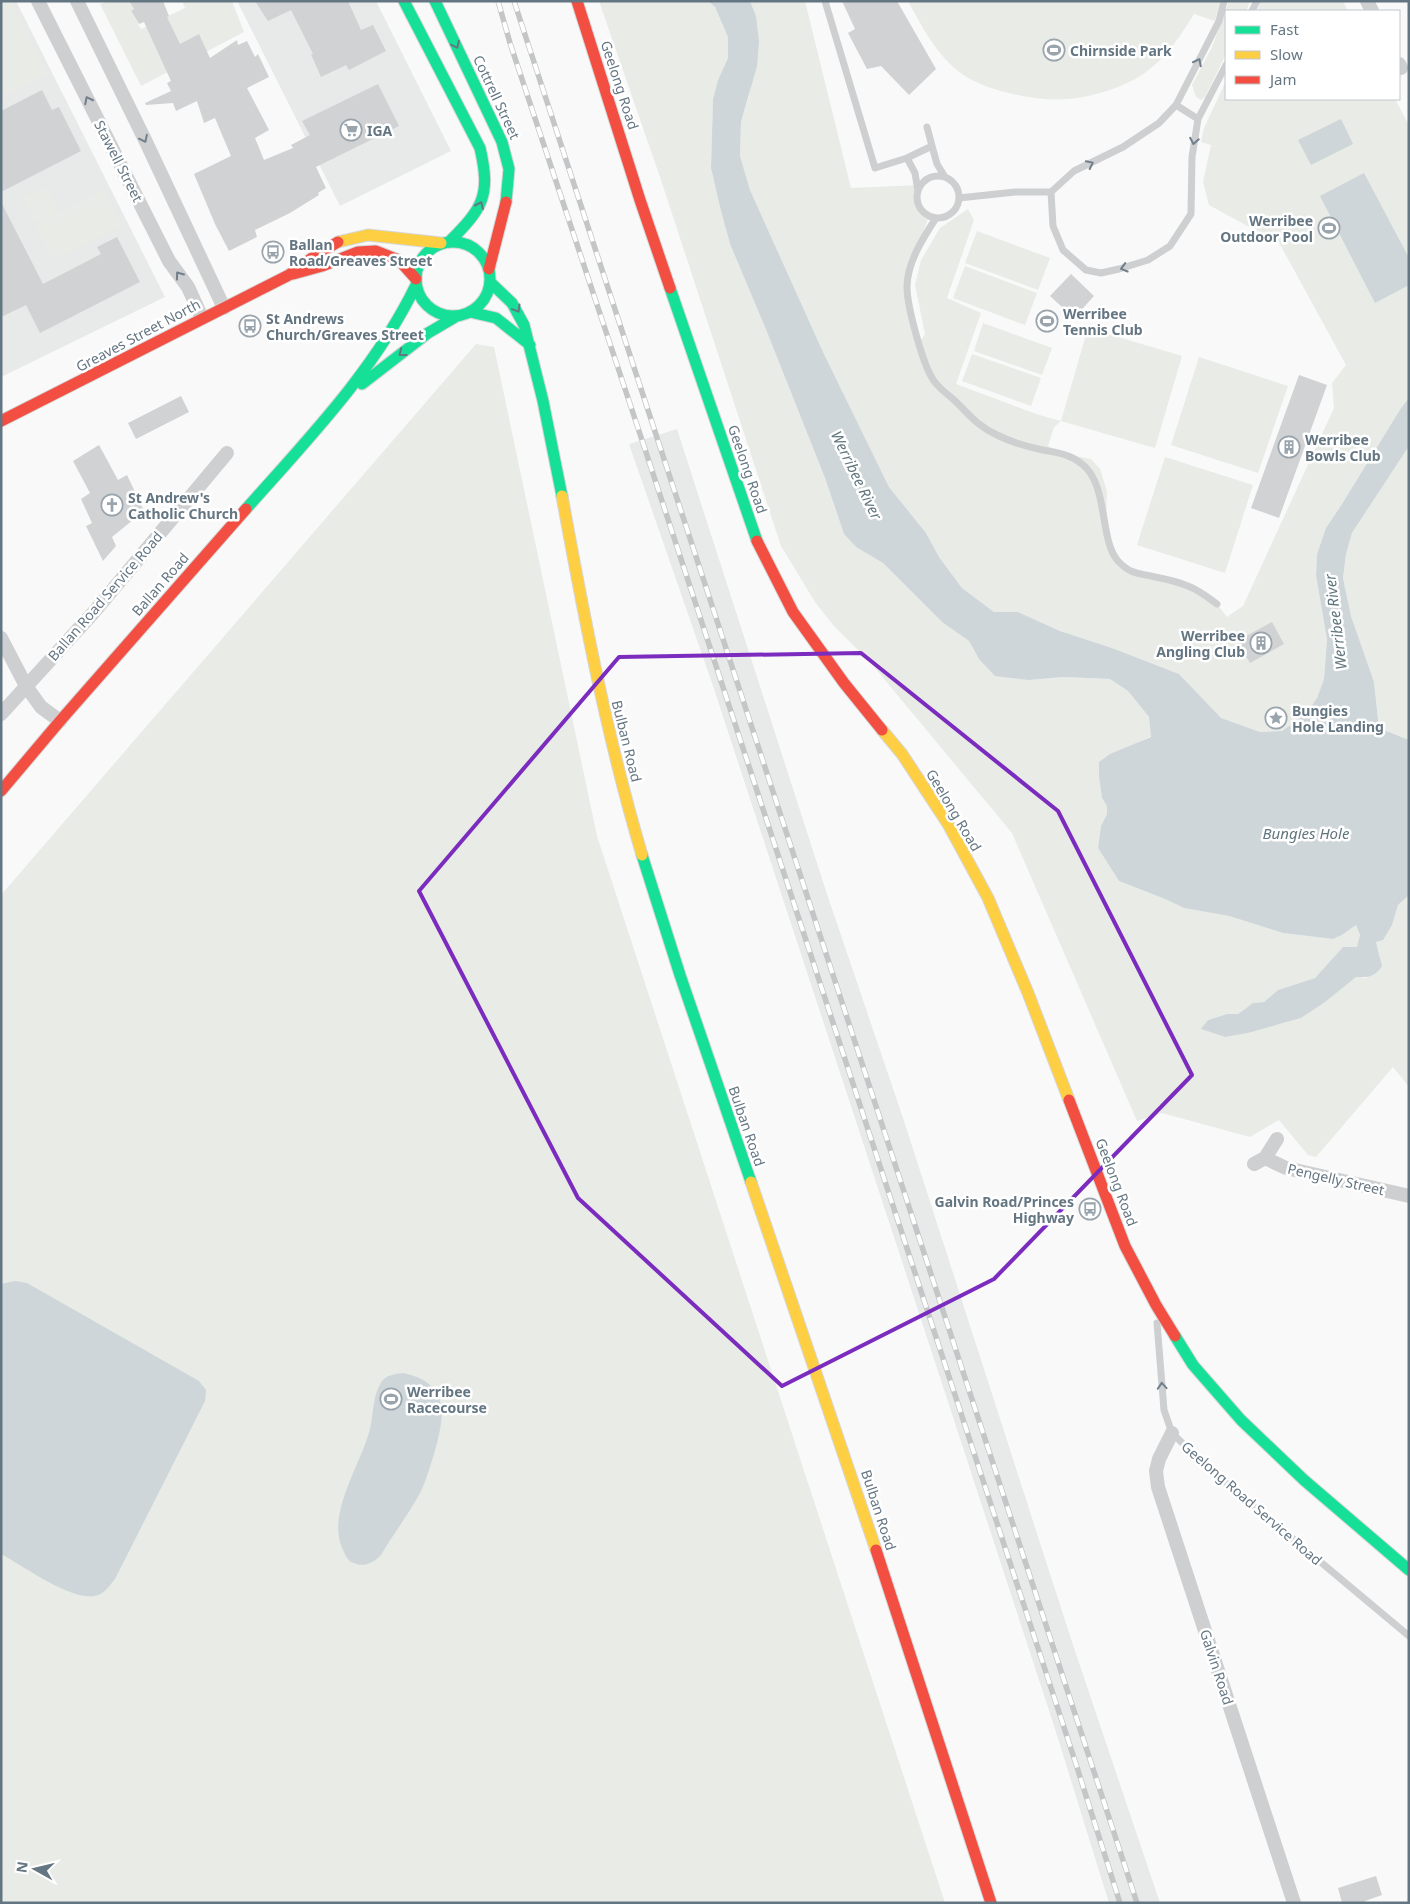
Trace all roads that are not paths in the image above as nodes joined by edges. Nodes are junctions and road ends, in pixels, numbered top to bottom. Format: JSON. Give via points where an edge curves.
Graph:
{"nodes":[{"id":1,"x":38,"y":1,"type":"edge"},
{"id":2,"x":77,"y":1,"type":"edge"},
{"id":3,"x":404,"y":1,"type":"edge"},
{"id":4,"x":578,"y":1,"type":"edge"},
{"id":5,"x":825,"y":1,"type":"edge"},
{"id":6,"x":1224,"y":1,"type":"edge"},
{"id":7,"x":436,"y":4,"type":"edge"},
{"id":8,"x":434,"y":59,"type":"junction"},
{"id":9,"x":1225,"y":67,"type":"edge"},
{"id":10,"x":1176,"y":105,"type":"junction"},
{"id":11,"x":1198,"y":119,"type":"junction"},
{"id":12,"x":927,"y":128,"type":"dead end"},
{"id":13,"x":932,"y":146,"type":"junction"},
{"id":14,"x":907,"y":158,"type":"junction"},
{"id":15,"x":945,"y":176,"type":"junction"},
{"id":16,"x":918,"y":191,"type":"junction"},
{"id":17,"x":1051,"y":192,"type":"junction"},
{"id":18,"x":959,"y":198,"type":"junction"},
{"id":19,"x":936,"y":218,"type":"junction"},
{"id":20,"x":445,"y":243,"type":"junction"},
{"id":21,"x":489,"y":269,"type":"junction"},
{"id":22,"x":289,"y":275,"type":"junction"},
{"id":23,"x":416,"y":282,"type":"junction"},
{"id":24,"x":490,"y":282,"type":"junction"},
{"id":25,"x":224,"y":308,"type":"junction"},
{"id":26,"x":470,"y":312,"type":"junction"},
{"id":27,"x":457,"y":316,"type":"junction"},
{"id":28,"x":202,"y":318,"type":"junction"},
{"id":29,"x":530,"y":345,"type":"junction"},
{"id":30,"x":344,"y":398,"type":"junction"},
{"id":31,"x":1,"y":421,"type":"edge"},
{"id":32,"x":228,"y":453,"type":"dead end"},
{"id":33,"x":1217,"y":604,"type":"dead end"},
{"id":34,"x":1,"y":638,"type":"edge"},
{"id":35,"x":26,"y":686,"type":"junction"},
{"id":36,"x":1,"y":714,"type":"edge"},
{"id":37,"x":60,"y":721,"type":"junction"},
{"id":38,"x":1,"y":791,"type":"edge"},
{"id":39,"x":1277,"y":1139,"type":"dead end"},
{"id":40,"x":1409,"y":1196,"type":"edge"},
{"id":41,"x":1156,"y":1305,"type":"junction"},
{"id":42,"x":1172,"y":1433,"type":"junction"},
{"id":43,"x":1408,"y":1567,"type":"edge"},
{"id":44,"x":1409,"y":1636,"type":"edge"},
{"id":45,"x":991,"y":1903,"type":"edge"},
{"id":46,"x":1294,"y":1903,"type":"edge"}],
"edges":[{"from":28,"to":1,"type":"street","name":"Stawell Street","one_way":true,"via":[[188,287],[169,260]]},
{"from":2,"to":25,"type":"street","one_way":true},
{"from":3,"to":8,"type":"main road"},
{"from":4,"to":41,"type":"main road","name":"Geelong Road","via":[[640,200],[755,536],[793,612],[902,754],[948,824],[988,898],[1028,992],[1125,1246]]},
{"from":5,"to":14,"type":"lane","via":[[875,168]]},
{"from":10,"to":6,"type":"lane","one_way":true,"via":[[1219,21]]},
{"from":7,"to":8,"type":"main road","via":[[440,41]]},
{"from":7,"to":21,"type":"main road","name":"Cottrell Street","one_way":true,"via":[[502,142],[509,169],[506,204]]},
{"from":20,"to":8,"type":"main road","one_way":true,"via":[[474,218],[486,191],[487,177],[480,148]]},
{"from":9,"to":11,"type":"lane"},
{"from":10,"to":11,"type":"lane"},
{"from":17,"to":10,"type":"lane","one_way":true,"via":[[1074,171],[1123,147],[1159,124]]},
{"from":11,"to":17,"type":"lane","one_way":true,"via":[[1192,158],[1191,214],[1170,246],[1148,260],[1100,274],[1086,270],[1063,250],[1054,226]]},
{"from":12,"to":13,"type":"lane"},
{"from":13,"to":14,"type":"lane"},
{"from":13,"to":15,"type":"lane","via":[[937,164]]},
{"from":14,"to":16,"type":"lane","via":[[915,173]]},
{"from":15,"to":16,"type":"lane","via":[[931,177],[920,185]]},
{"from":15,"to":18,"type":"lane","via":[[956,185]]},
{"from":16,"to":19,"type":"lane","via":[[919,206]]},
{"from":17,"to":18,"type":"lane"},
{"from":18,"to":19,"type":"lane","via":[[958,205],[949,215]]},
{"from":19,"to":33,"type":"lane","via":[[915,255],[907,286],[908,304],[934,381],[975,422],[990,432],[1014,442],[1061,453],[1084,466],[1094,479],[1111,547],[1116,559],[1126,569],[1188,586]]},
{"from":20,"to":21,"type":"main road","via":[[462,243],[474,248]]},
{"from":20,"to":22,"type":"main road","name":"Greaves Street North","via":[[357,236],[315,253]]},
{"from":20,"to":23,"type":"main road","via":[[430,249],[421,259]]},
{"from":21,"to":24,"type":"main road"},
{"from":22,"to":23,"type":"main road","name":"Greaves Street North","via":[[358,252],[376,251],[399,260]]},
{"from":22,"to":25,"type":"main road","name":"Greaves Street North"},
{"from":23,"to":27,"type":"main road","via":[[419,296],[427,306],[438,313]]},
{"from":23,"to":30,"type":"main road","name":"Ballan Road","via":[[400,318]]},
{"from":24,"to":26,"type":"main road","via":[[486,296]]},
{"from":24,"to":29,"type":"main road","name":"Bulban Road","one_way":true,"via":[[514,303]]},
{"from":25,"to":28,"type":"main road","name":"Greaves Street North"},
{"from":26,"to":27,"type":"main road"},
{"from":26,"to":29,"type":"main road","via":[[496,318]]},
{"from":27,"to":30,"type":"main road","name":"Ballan Road","one_way":true,"via":[[428,333]]},
{"from":28,"to":31,"type":"main road","name":"Greaves Street North"},
{"from":29,"to":45,"type":"main road","name":"Bulban Road","via":[[594,670],[650,881],[726,1112],[841,1442]]},
{"from":30,"to":37,"type":"main road","name":"Ballan Road"},
{"from":32,"to":35,"type":"street","name":"Ballan Road Service Road","via":[[94,612]]},
{"from":34,"to":35,"type":"street"},
{"from":35,"to":36,"type":"street","name":"Ballan Road Service Road"},
{"from":35,"to":37,"type":"street","via":[[41,707]]},
{"from":37,"to":38,"type":"main road","name":"Ballan Road"},
{"from":39,"to":40,"type":"street","name":"Pengelly Street","via":[[1260,1161]]},
{"from":42,"to":41,"type":"lane","name":"Geelong Road Service Road","one_way":true,"via":[[1164,1410]]},
{"from":41,"to":43,"type":"main road","name":"Geelong Road","via":[[1193,1366],[1241,1420],[1304,1480]]},
{"from":42,"to":44,"type":"lane","name":"Geelong Road Service Road","via":[[1206,1466]]},
{"from":42,"to":46,"type":"street","name":"Galvin Road","via":[[1159,1459],[1156,1471],[1158,1487]]}]}
